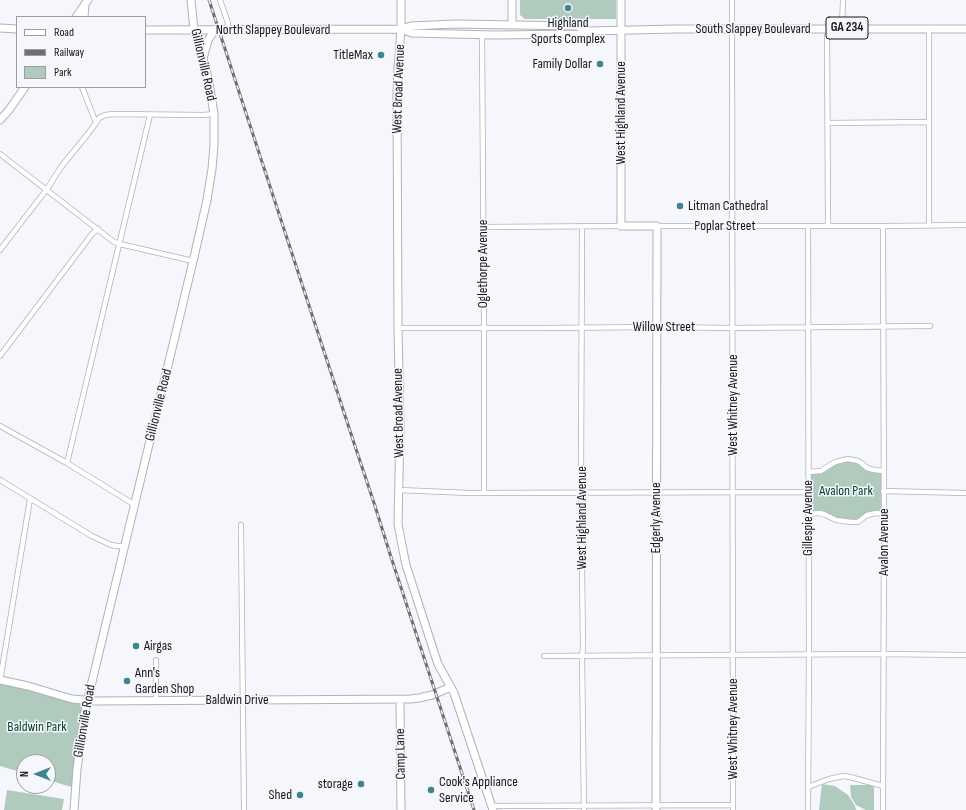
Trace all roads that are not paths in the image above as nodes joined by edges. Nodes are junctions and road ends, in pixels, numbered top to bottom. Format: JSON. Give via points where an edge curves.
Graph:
{"nodes":[{"id":1,"x":191,"y":0,"type":"edge"},
{"id":2,"x":220,"y":0,"type":"edge"},
{"id":3,"x":401,"y":0,"type":"edge"},
{"id":4,"x":512,"y":0,"type":"edge"},
{"id":5,"x":621,"y":0,"type":"edge"},
{"id":6,"x":732,"y":0,"type":"edge"},
{"id":7,"x":843,"y":0,"type":"edge"},
{"id":8,"x":87,"y":2,"type":"edge"},
{"id":9,"x":77,"y":16,"type":"edge"},
{"id":10,"x":84,"y":16,"type":"edge"},
{"id":11,"x":512,"y":25,"type":"junction"},
{"id":12,"x":0,"y":28,"type":"edge"},
{"id":13,"x":16,"y":28,"type":"edge"},
{"id":14,"x":827,"y":28,"type":"junction"},
{"id":15,"x":842,"y":28,"type":"junction"},
{"id":16,"x":929,"y":28,"type":"junction"},
{"id":17,"x":966,"y":28,"type":"edge"},
{"id":18,"x":401,"y":29,"type":"junction"},
{"id":19,"x":732,"y":29,"type":"junction"},
{"id":20,"x":146,"y":30,"type":"edge"},
{"id":21,"x":194,"y":30,"type":"junction"},
{"id":22,"x":215,"y":30,"type":"junction"},
{"id":23,"x":227,"y":30,"type":"junction"},
{"id":24,"x":621,"y":30,"type":"junction"},
{"id":25,"x":588,"y":31,"type":"junction"},
{"id":26,"x":526,"y":34,"type":"junction"},
{"id":27,"x":482,"y":35,"type":"junction"},
{"id":28,"x":498,"y":35,"type":"junction"},
{"id":29,"x":203,"y":59,"type":"junction"},
{"id":30,"x":24,"y":88,"type":"edge"},
{"id":31,"x":82,"y":88,"type":"edge"},
{"id":32,"x":214,"y":114,"type":"junction"},
{"id":33,"x":150,"y":115,"type":"junction"},
{"id":34,"x":0,"y":120,"type":"edge"},
{"id":35,"x":929,"y":122,"type":"junction"},
{"id":36,"x":96,"y":123,"type":"junction"},
{"id":37,"x":828,"y":123,"type":"junction"},
{"id":38,"x":0,"y":154,"type":"edge"},
{"id":39,"x":47,"y":189,"type":"junction"},
{"id":40,"x":929,"y":225,"type":"junction"},
{"id":41,"x":966,"y":225,"type":"edge"},
{"id":42,"x":620,"y":226,"type":"junction"},
{"id":43,"x":657,"y":226,"type":"junction"},
{"id":44,"x":732,"y":226,"type":"junction"},
{"id":45,"x":808,"y":226,"type":"junction"},
{"id":46,"x":828,"y":226,"type":"junction"},
{"id":47,"x":883,"y":226,"type":"junction"},
{"id":48,"x":483,"y":227,"type":"junction"},
{"id":49,"x":582,"y":227,"type":"junction"},
{"id":50,"x":98,"y":229,"type":"junction"},
{"id":51,"x":120,"y":244,"type":"junction"},
{"id":52,"x":0,"y":250,"type":"edge"},
{"id":53,"x":193,"y":261,"type":"junction"},
{"id":54,"x":930,"y":326,"type":"dead end"},
{"id":55,"x":657,"y":327,"type":"junction"},
{"id":56,"x":808,"y":327,"type":"junction"},
{"id":57,"x":883,"y":327,"type":"junction"},
{"id":58,"x":398,"y":328,"type":"junction"},
{"id":59,"x":484,"y":328,"type":"junction"},
{"id":60,"x":582,"y":328,"type":"junction"},
{"id":61,"x":732,"y":328,"type":"junction"},
{"id":62,"x":0,"y":356,"type":"edge"},
{"id":63,"x":0,"y":426,"type":"edge"},
{"id":64,"x":67,"y":463,"type":"junction"},
{"id":65,"x":883,"y":471,"type":"junction"},
{"id":66,"x":808,"y":472,"type":"junction"},
{"id":67,"x":0,"y":480,"type":"edge"},
{"id":68,"x":399,"y":490,"type":"junction"},
{"id":69,"x":884,"y":491,"type":"junction"},
{"id":70,"x":484,"y":492,"type":"junction"},
{"id":71,"x":582,"y":492,"type":"junction"},
{"id":72,"x":656,"y":492,"type":"junction"},
{"id":73,"x":733,"y":492,"type":"junction"},
{"id":74,"x":808,"y":492,"type":"junction"},
{"id":75,"x":966,"y":493,"type":"edge"},
{"id":76,"x":30,"y":499,"type":"junction"},
{"id":77,"x":135,"y":504,"type":"junction"},
{"id":78,"x":808,"y":514,"type":"junction"},
{"id":79,"x":884,"y":514,"type":"junction"},
{"id":80,"x":241,"y":525,"type":"dead end"},
{"id":81,"x":125,"y":547,"type":"junction"},
{"id":82,"x":883,"y":654,"type":"junction"},
{"id":83,"x":733,"y":655,"type":"junction"},
{"id":84,"x":809,"y":655,"type":"junction"},
{"id":85,"x":966,"y":655,"type":"edge"},
{"id":86,"x":544,"y":656,"type":"dead end"},
{"id":87,"x":582,"y":656,"type":"junction"},
{"id":88,"x":656,"y":656,"type":"junction"},
{"id":89,"x":156,"y":660,"type":"dead end"},
{"id":90,"x":0,"y":681,"type":"edge"},
{"id":91,"x":451,"y":687,"type":"junction"},
{"id":92,"x":400,"y":699,"type":"junction"},
{"id":93,"x":156,"y":700,"type":"junction"},
{"id":94,"x":243,"y":700,"type":"junction"},
{"id":95,"x":87,"y":701,"type":"junction"},
{"id":96,"x":884,"y":786,"type":"junction"},
{"id":97,"x":808,"y":787,"type":"junction"},
{"id":98,"x":493,"y":808,"type":"edge"},
{"id":99,"x":584,"y":808,"type":"edge"},
{"id":100,"x":656,"y":808,"type":"edge"},
{"id":101,"x":733,"y":808,"type":"edge"},
{"id":102,"x":74,"y":810,"type":"edge"},
{"id":103,"x":244,"y":810,"type":"edge"},
{"id":104,"x":401,"y":810,"type":"edge"},
{"id":105,"x":808,"y":810,"type":"edge"},
{"id":106,"x":884,"y":810,"type":"edge"}],
"edges":[{"from":1,"to":21,"type":"street","name":"Gillionville Road"},
{"from":2,"to":23,"type":"street","via":[[228,23]]},
{"from":3,"to":18,"type":"street","name":"West Broad Avenue"},
{"from":4,"to":11,"type":"street"},
{"from":5,"to":24,"type":"street","name":"West Highland Avenue"},
{"from":6,"to":19,"type":"street","name":"West Whitney Avenue"},
{"from":7,"to":15,"type":"street"},
{"from":8,"to":9,"type":"street"},
{"from":8,"to":10,"type":"street"},
{"from":11,"to":18,"type":"street","name":"North Slappey Boulevard","via":[[455,24],[411,26]]},
{"from":11,"to":25,"type":"street","name":"South Slappey Boulevard","number":"GA 234","via":[[578,26]]},
{"from":11,"to":26,"type":"street"},
{"from":11,"to":28,"type":"street"},
{"from":12,"to":13,"type":"street"},
{"from":14,"to":15,"type":"street","name":"South Slappey Boulevard","number":"GA 234"},
{"from":14,"to":19,"type":"street","name":"South Slappey Boulevard","number":"GA 234"},
{"from":14,"to":37,"type":"street"},
{"from":15,"to":16,"type":"street","name":"South Slappey Boulevard","number":"GA 234"},
{"from":16,"to":17,"type":"street","name":"South Slappey Boulevard","number":"GA 234"},
{"from":16,"to":35,"type":"street"},
{"from":18,"to":23,"type":"street","name":"North Slappey Boulevard"},
{"from":18,"to":27,"type":"street","name":"North Slappey Boulevard","via":[[412,33]]},
{"from":18,"to":58,"type":"street","name":"West Broad Avenue","via":[[397,94]]},
{"from":19,"to":24,"type":"street","name":"South Slappey Boulevard","number":"GA 234"},
{"from":19,"to":44,"type":"street","name":"West Whitney Avenue"},
{"from":20,"to":21,"type":"street","name":"North Slappey Boulevard"},
{"from":21,"to":22,"type":"street","name":"North Slappey Boulevard"},
{"from":21,"to":29,"type":"street","name":"Gillionville Road"},
{"from":22,"to":23,"type":"street","name":"North Slappey Boulevard"},
{"from":22,"to":29,"type":"street","via":[[208,40]]},
{"from":24,"to":25,"type":"street","name":"South Slappey Boulevard","number":"GA 234"},
{"from":24,"to":42,"type":"street","name":"West Highland Avenue"},
{"from":25,"to":26,"type":"street","name":"South Slappey Boulevard","number":"GA 234","via":[[579,34]]},
{"from":26,"to":28,"type":"street","name":"South Slappey Boulevard","number":"GA 234"},
{"from":27,"to":28,"type":"street","name":"North Slappey Boulevard"},
{"from":27,"to":48,"type":"street","name":"Oglethorpe Avenue"},
{"from":29,"to":32,"type":"street","name":"Gillionville Road"},
{"from":30,"to":34,"type":"street"},
{"from":31,"to":36,"type":"street"},
{"from":32,"to":33,"type":"street"},
{"from":32,"to":53,"type":"street","name":"Gillionville Road","via":[[212,169]]},
{"from":33,"to":36,"type":"street","via":[[104,115]]},
{"from":33,"to":51,"type":"street"},
{"from":35,"to":37,"type":"street"},
{"from":35,"to":40,"type":"street"},
{"from":36,"to":39,"type":"street"},
{"from":37,"to":46,"type":"street"},
{"from":38,"to":39,"type":"street"},
{"from":39,"to":50,"type":"street"},
{"from":39,"to":52,"type":"street"},
{"from":40,"to":41,"type":"street","name":"Poplar Street"},
{"from":40,"to":47,"type":"street","name":"Poplar Street"},
{"from":42,"to":43,"type":"street","name":"Poplar Street"},
{"from":42,"to":49,"type":"street","name":"Poplar Street"},
{"from":43,"to":44,"type":"street","name":"Poplar Street"},
{"from":43,"to":55,"type":"street","name":"Edgerly Avenue"},
{"from":44,"to":45,"type":"street","name":"Poplar Street"},
{"from":44,"to":61,"type":"street","name":"West Whitney Avenue"},
{"from":45,"to":46,"type":"street","name":"Poplar Street"},
{"from":45,"to":56,"type":"street","name":"Gillespie Avenue"},
{"from":46,"to":47,"type":"street","name":"Poplar Street"},
{"from":47,"to":57,"type":"street","name":"Avalon Avenue"},
{"from":48,"to":49,"type":"street","name":"Poplar Street"},
{"from":48,"to":59,"type":"street","name":"Oglethorpe Avenue"},
{"from":49,"to":60,"type":"street","name":"West Highland Avenue"},
{"from":50,"to":51,"type":"street"},
{"from":50,"to":62,"type":"street"},
{"from":51,"to":53,"type":"street"},
{"from":51,"to":64,"type":"street"},
{"from":53,"to":77,"type":"street","name":"Gillionville Road"},
{"from":54,"to":57,"type":"street","name":"Willow Street"},
{"from":55,"to":60,"type":"street","name":"Willow Street"},
{"from":55,"to":61,"type":"street","name":"Willow Street"},
{"from":55,"to":72,"type":"street","name":"Edgerly Avenue"},
{"from":56,"to":57,"type":"street","name":"Willow Street"},
{"from":56,"to":61,"type":"street","name":"Willow Street"},
{"from":56,"to":66,"type":"street","name":"Gillespie Avenue"},
{"from":57,"to":65,"type":"street","name":"Avalon Avenue"},
{"from":58,"to":59,"type":"street","name":"Willow Street"},
{"from":58,"to":68,"type":"street","name":"West Broad Avenue"},
{"from":59,"to":60,"type":"street","name":"Willow Street"},
{"from":59,"to":70,"type":"street","name":"Oglethorpe Avenue"},
{"from":60,"to":71,"type":"street","name":"West Highland Avenue"},
{"from":61,"to":73,"type":"street","name":"West Whitney Avenue"},
{"from":63,"to":64,"type":"street"},
{"from":64,"to":77,"type":"street"},
{"from":65,"to":66,"type":"street","via":[[867,468],[858,461],[848,459],[835,462],[821,471]]},
{"from":65,"to":69,"type":"street","name":"Avalon Avenue"},
{"from":66,"to":74,"type":"street","name":"Gillespie Avenue"},
{"from":67,"to":76,"type":"street"},
{"from":68,"to":70,"type":"street"},
{"from":68,"to":91,"type":"street","name":"West Broad Avenue","via":[[398,524],[406,565],[438,664]]},
{"from":69,"to":75,"type":"street"},
{"from":69,"to":79,"type":"street","name":"Avalon Avenue"},
{"from":70,"to":71,"type":"street"},
{"from":71,"to":72,"type":"street"},
{"from":71,"to":87,"type":"street","name":"West Highland Avenue"},
{"from":72,"to":73,"type":"street"},
{"from":72,"to":88,"type":"street","name":"Edgerly Avenue"},
{"from":73,"to":74,"type":"street"},
{"from":73,"to":83,"type":"street","name":"West Whitney Avenue"},
{"from":74,"to":78,"type":"street","name":"Gillespie Avenue"},
{"from":76,"to":81,"type":"street","via":[[103,542]]},
{"from":76,"to":90,"type":"street"},
{"from":77,"to":81,"type":"street","name":"Gillionville Road"},
{"from":78,"to":79,"type":"street","via":[[820,513],[836,520],[851,522],[858,522],[867,514]]},
{"from":78,"to":84,"type":"street","name":"Gillespie Avenue"},
{"from":79,"to":82,"type":"street","name":"Avalon Avenue"},
{"from":80,"to":94,"type":"street"},
{"from":81,"to":95,"type":"street","name":"Gillionville Road"},
{"from":82,"to":84,"type":"street"},
{"from":82,"to":85,"type":"street"},
{"from":82,"to":96,"type":"street","name":"Avalon Avenue"},
{"from":83,"to":84,"type":"street"},
{"from":83,"to":88,"type":"street"},
{"from":83,"to":101,"type":"street","name":"West Whitney Avenue"},
{"from":84,"to":97,"type":"street","name":"Gillespie Avenue"},
{"from":86,"to":87,"type":"street"},
{"from":87,"to":88,"type":"street"},
{"from":87,"to":99,"type":"street","name":"West Highland Avenue"},
{"from":88,"to":100,"type":"street","name":"Edgerly Avenue"},
{"from":89,"to":93,"type":"street"},
{"from":90,"to":95,"type":"street","name":"Baldwin Drive"},
{"from":91,"to":92,"type":"street","name":"Baldwin Drive","via":[[419,698]]},
{"from":91,"to":98,"type":"street","name":"West Broad Avenue"},
{"from":92,"to":94,"type":"street","name":"Baldwin Drive"},
{"from":92,"to":104,"type":"street","name":"Camp Lane"},
{"from":93,"to":94,"type":"street","name":"Baldwin Drive"},
{"from":93,"to":95,"type":"street","name":"Baldwin Drive"},
{"from":94,"to":103,"type":"street"},
{"from":95,"to":102,"type":"street","name":"Gillionville Road","via":[[80,738]]},
{"from":96,"to":97,"type":"street","via":[[843,776]]},
{"from":96,"to":106,"type":"street","name":"Avalon Avenue"},
{"from":97,"to":105,"type":"street","name":"Gillespie Avenue"},
{"from":98,"to":99,"type":"street"},
{"from":99,"to":100,"type":"street"},
{"from":100,"to":101,"type":"street"}]}
